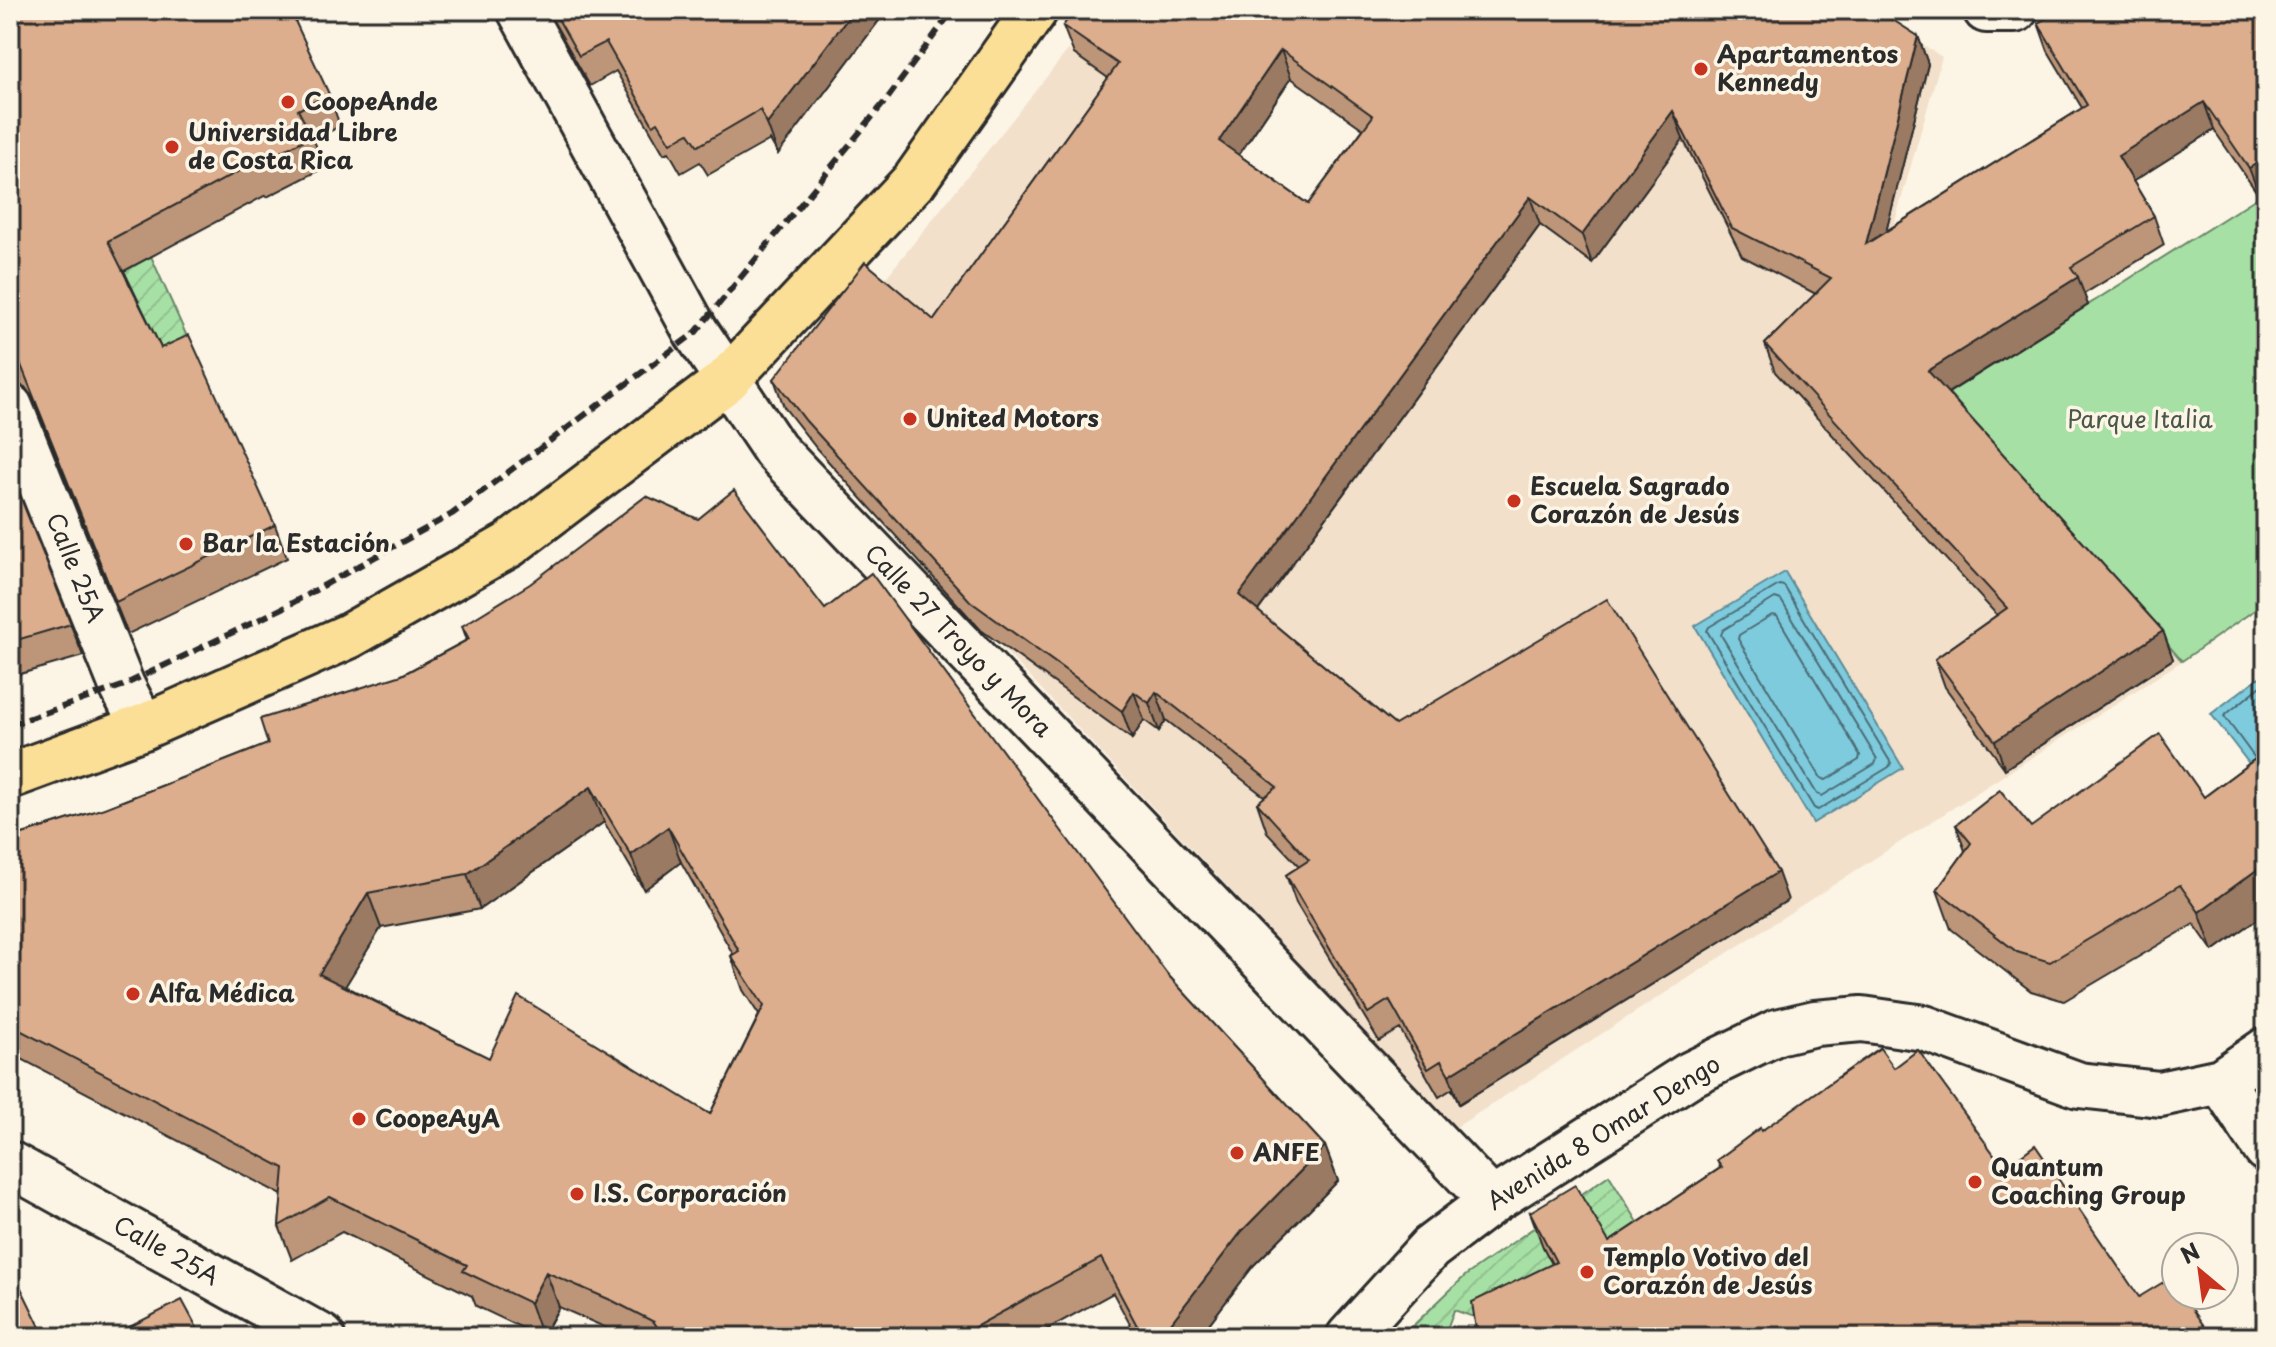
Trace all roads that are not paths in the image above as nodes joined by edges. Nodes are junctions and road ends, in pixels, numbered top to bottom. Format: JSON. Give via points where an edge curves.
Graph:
{"nodes":[{"id":1,"x":520,"y":10,"type":"edge"},
{"id":2,"x":1035,"y":10,"type":"edge"},
{"id":3,"x":1986,"y":10,"type":"edge"},
{"id":4,"x":2015,"y":10,"type":"edge"},
{"id":5,"x":727,"y":380,"type":"junction"},
{"id":6,"x":10,"y":407,"type":"edge"},
{"id":7,"x":143,"y":727,"type":"junction"},
{"id":8,"x":10,"y":776,"type":"edge"},
{"id":9,"x":2266,"y":1050,"type":"edge"},
{"id":10,"x":2221,"y":1081,"type":"junction"},
{"id":11,"x":2266,"y":1149,"type":"edge"},
{"id":12,"x":13,"y":1170,"type":"edge"},
{"id":13,"x":1492,"y":1201,"type":"junction"},
{"id":14,"x":322,"y":1337,"type":"edge"},
{"id":15,"x":1349,"y":1337,"type":"edge"}],
"edges":[{"from":1,"to":5,"type":"street","name":"Calle 27 Troyo y Mora"},
{"from":2,"to":5,"type":"highway","via":[[915,180]]},
{"from":3,"to":4,"type":"street"},
{"from":5,"to":7,"type":"highway","via":[[509,545],[349,636]]},
{"from":5,"to":13,"type":"street","name":"Calle 27 Troyo y Mora","via":[[775,450]]},
{"from":6,"to":7,"type":"street","name":"Calle 25A"},
{"from":7,"to":8,"type":"highway"},
{"from":9,"to":10,"type":"street","name":"Avenida 8 Omar Dengo"},
{"from":10,"to":11,"type":"street"},
{"from":10,"to":13,"type":"street","name":"Avenida 8 Omar Dengo","via":[[2160,1094],[2079,1085],[1924,1028],[1862,1019],[1815,1023],[1777,1032],[1689,1075]]},
{"from":12,"to":14,"type":"street","name":"Calle 25A"},
{"from":13,"to":15,"type":"street","name":"Avenida 8 Omar Dengo","via":[[1430,1248]]}]}
